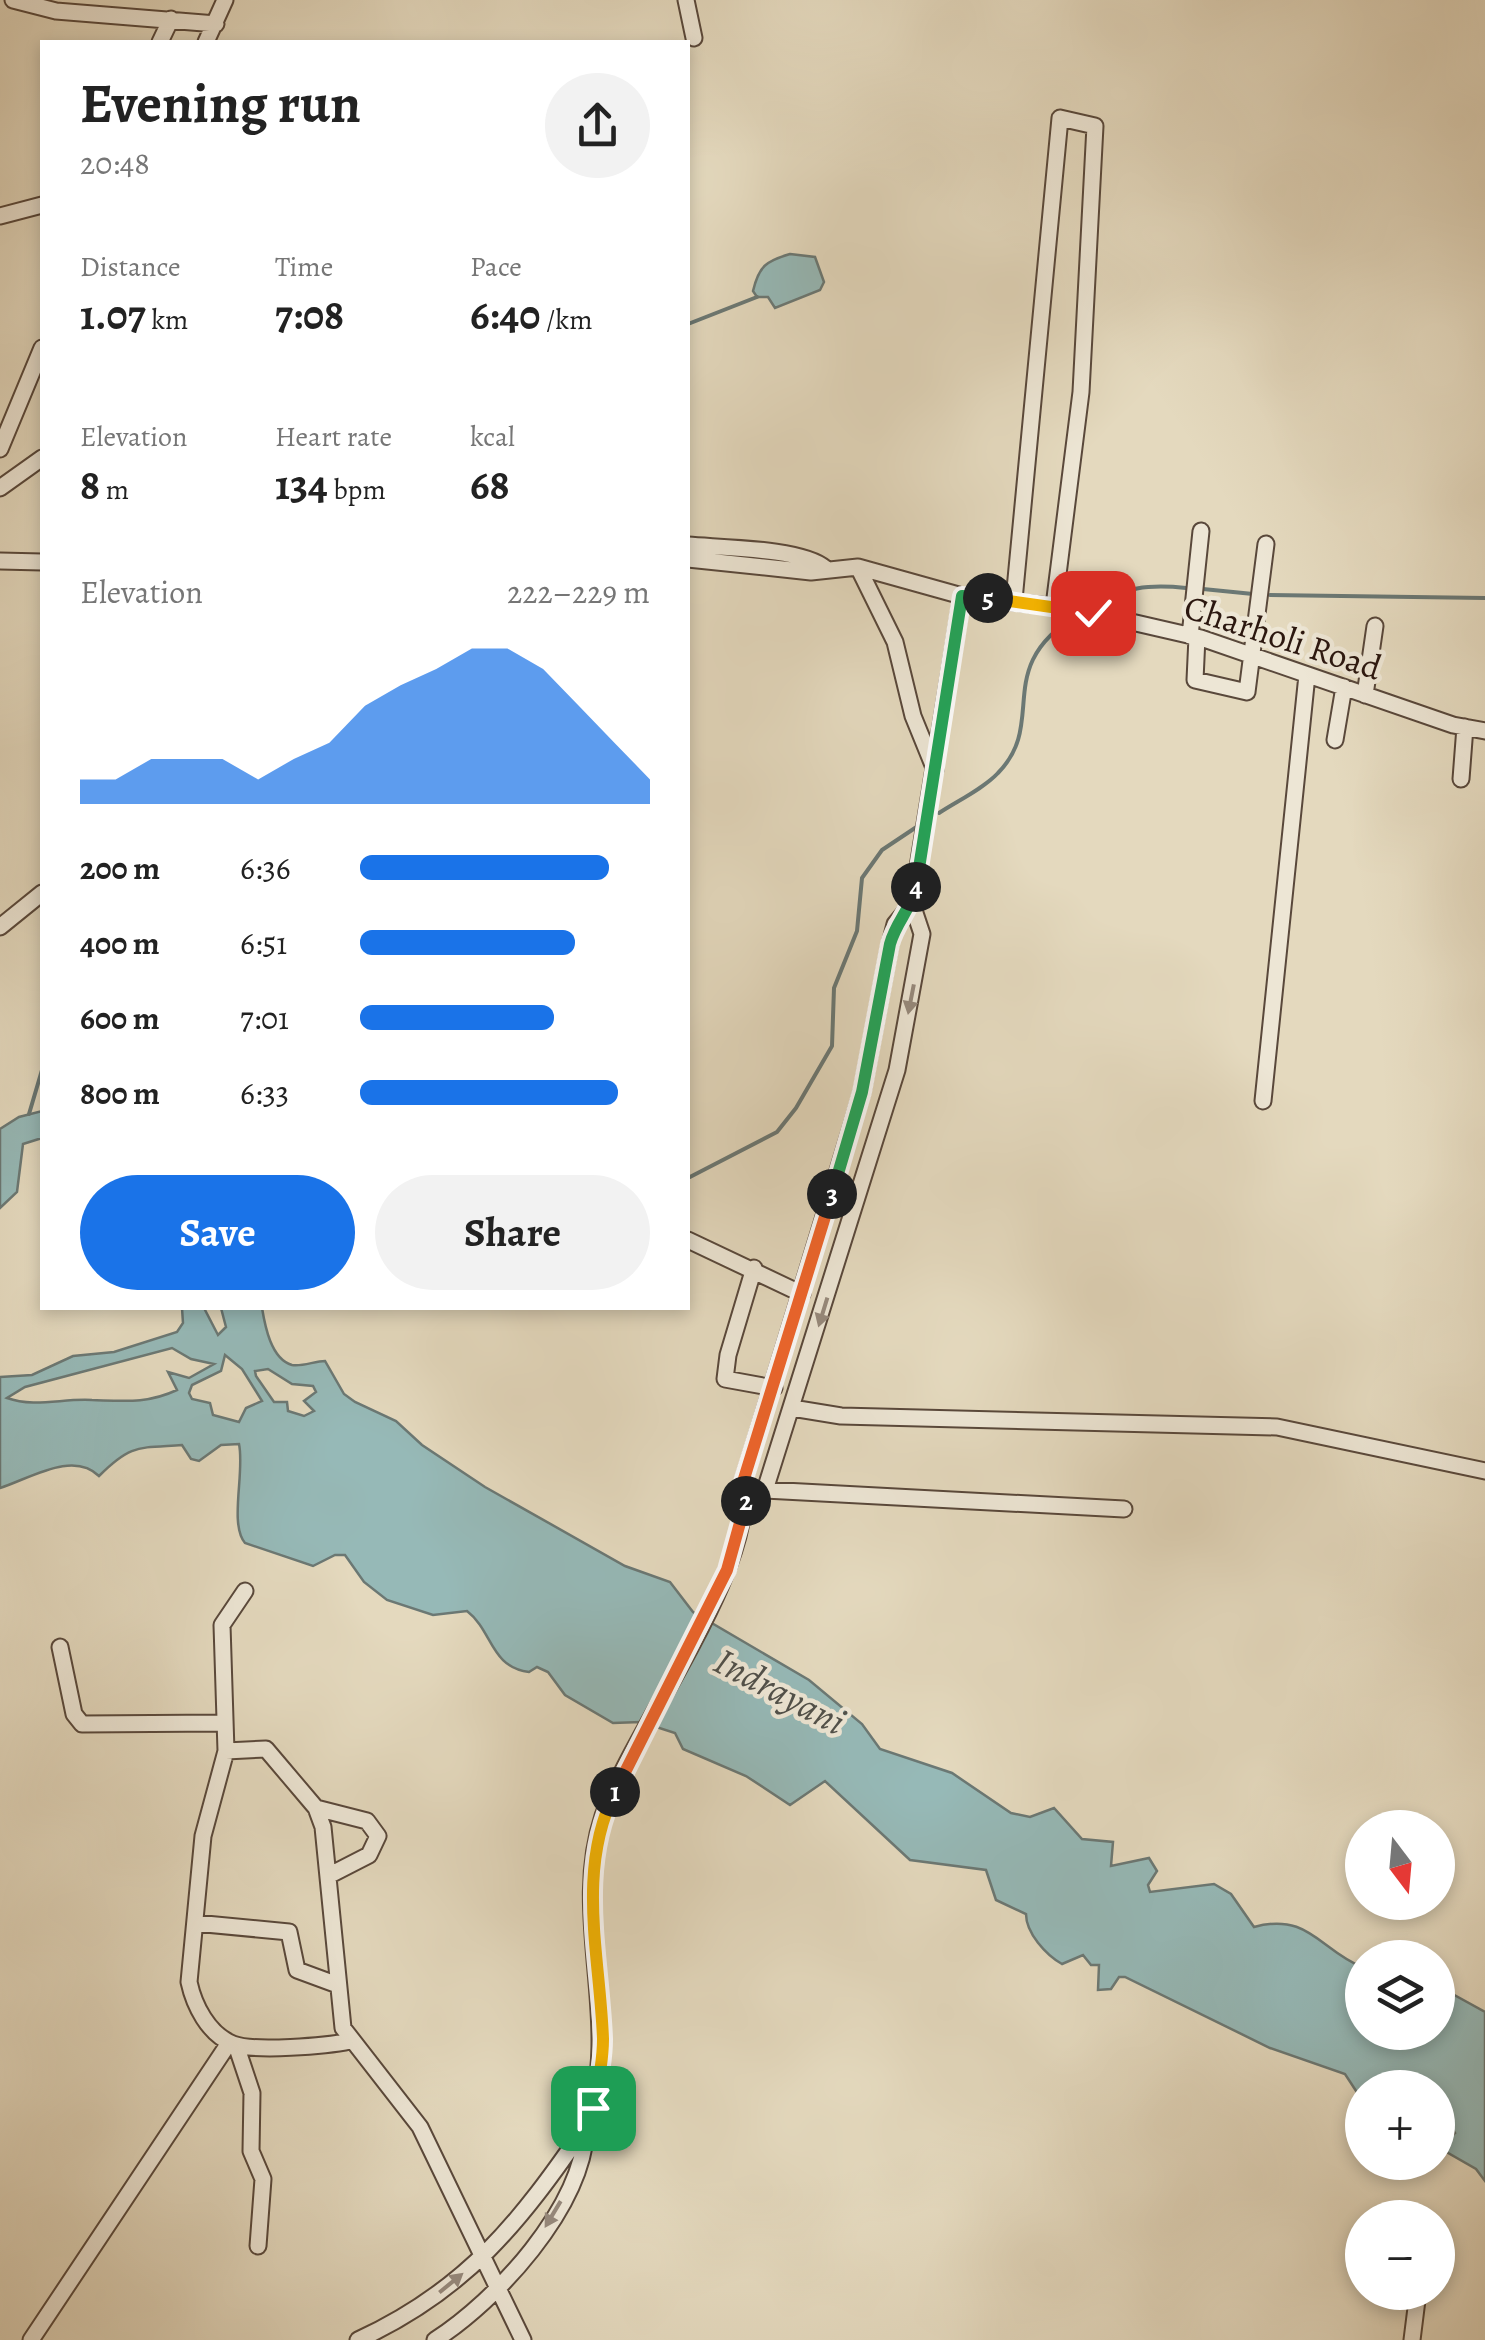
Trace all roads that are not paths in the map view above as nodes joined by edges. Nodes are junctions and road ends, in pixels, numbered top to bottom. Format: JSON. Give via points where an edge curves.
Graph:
{"nodes":[{"id":1,"x":13,"y":0,"type":"edge"},
{"id":2,"x":225,"y":0,"type":"edge"},
{"id":3,"x":686,"y":0,"type":"edge"},
{"id":4,"x":171,"y":19,"type":"junction"},
{"id":5,"x":216,"y":24,"type":"junction"},
{"id":6,"x":694,"y":38,"type":"dead end"},
{"id":7,"x":161,"y":40,"type":"edge"},
{"id":8,"x":207,"y":40,"type":"edge"},
{"id":9,"x":40,"y":205,"type":"edge"},
{"id":10,"x":0,"y":216,"type":"edge"},
{"id":11,"x":40,"y":353,"type":"edge"},
{"id":12,"x":0,"y":449,"type":"edge"},
{"id":13,"x":40,"y":459,"type":"edge"},
{"id":14,"x":0,"y":488,"type":"edge"},
{"id":15,"x":1201,"y":531,"type":"dead end"},
{"id":16,"x":1266,"y":544,"type":"dead end"},
{"id":17,"x":690,"y":545,"type":"edge"},
{"id":18,"x":690,"y":559,"type":"edge"},
{"id":19,"x":0,"y":562,"type":"edge"},
{"id":20,"x":40,"y":562,"type":"edge"},
{"id":21,"x":825,"y":568,"type":"junction"},
{"id":22,"x":858,"y":568,"type":"junction"},
{"id":23,"x":962,"y":596,"type":"junction"},
{"id":24,"x":1014,"y":600,"type":"junction"},
{"id":25,"x":1054,"y":606,"type":"junction"},
{"id":26,"x":1375,"y":626,"type":"dead end"},
{"id":27,"x":1193,"y":636,"type":"junction"},
{"id":28,"x":1254,"y":656,"type":"junction"},
{"id":29,"x":1307,"y":675,"type":"junction"},
{"id":30,"x":1344,"y":687,"type":"junction"},
{"id":31,"x":1365,"y":695,"type":"junction"},
{"id":32,"x":1465,"y":727,"type":"junction"},
{"id":33,"x":1485,"y":731,"type":"edge"},
{"id":34,"x":1335,"y":740,"type":"dead end"},
{"id":35,"x":935,"y":770,"type":"junction"},
{"id":36,"x":1460,"y":779,"type":"dead end"},
{"id":37,"x":40,"y":895,"type":"edge"},
{"id":38,"x":912,"y":904,"type":"junction"},
{"id":39,"x":0,"y":927,"type":"edge"},
{"id":40,"x":1263,"y":1100,"type":"dead end"},
{"id":41,"x":690,"y":1241,"type":"edge"},
{"id":42,"x":754,"y":1268,"type":"junction"},
{"id":43,"x":802,"y":1294,"type":"junction"},
{"id":44,"x":774,"y":1388,"type":"junction"},
{"id":45,"x":792,"y":1408,"type":"junction"},
{"id":46,"x":1485,"y":1470,"type":"edge"},
{"id":47,"x":765,"y":1490,"type":"junction"},
{"id":48,"x":746,"y":1506,"type":"junction"},
{"id":49,"x":1124,"y":1509,"type":"dead end"},
{"id":50,"x":245,"y":1591,"type":"dead end"},
{"id":51,"x":60,"y":1647,"type":"dead end"},
{"id":52,"x":222,"y":1723,"type":"junction"},
{"id":53,"x":226,"y":1750,"type":"junction"},
{"id":54,"x":316,"y":1808,"type":"junction"},
{"id":55,"x":330,"y":1875,"type":"junction"},
{"id":56,"x":195,"y":1923,"type":"junction"},
{"id":57,"x":336,"y":1984,"type":"junction"},
{"id":58,"x":350,"y":2041,"type":"junction"},
{"id":59,"x":233,"y":2044,"type":"junction"},
{"id":60,"x":586,"y":2126,"type":"junction"},
{"id":61,"x":258,"y":2246,"type":"dead end"},
{"id":62,"x":482,"y":2258,"type":"junction"},
{"id":63,"x":498,"y":2292,"type":"junction"},
{"id":64,"x":1416,"y":2310,"type":"edge"},
{"id":65,"x":31,"y":2340,"type":"edge"},
{"id":66,"x":358,"y":2340,"type":"edge"},
{"id":67,"x":435,"y":2340,"type":"edge"},
{"id":68,"x":523,"y":2340,"type":"edge"},
{"id":69,"x":1412,"y":2340,"type":"edge"}],
"edges":[{"from":1,"to":4,"type":"street","via":[[56,11]]},
{"from":2,"to":5,"type":"street"},
{"from":3,"to":6,"type":"street"},
{"from":4,"to":5,"type":"street"},
{"from":4,"to":7,"type":"street"},
{"from":5,"to":8,"type":"street"},
{"from":9,"to":10,"type":"street"},
{"from":11,"to":12,"type":"street"},
{"from":13,"to":14,"type":"street"},
{"from":15,"to":27,"type":"street"},
{"from":16,"to":28,"type":"street"},
{"from":17,"to":21,"type":"street","name":"Charholi Road","via":[[804,558]]},
{"from":18,"to":21,"type":"street","name":"Charholi Road"},
{"from":19,"to":20,"type":"street"},
{"from":21,"to":22,"type":"street","name":"Charholi Road"},
{"from":22,"to":23,"type":"street","name":"Charholi Road"},
{"from":22,"to":35,"type":"street","via":[[894,642]]},
{"from":23,"to":24,"type":"street","name":"Charholi Road"},
{"from":23,"to":35,"type":"street"},
{"from":24,"to":25,"type":"street","name":"Charholi Road"},
{"from":24,"to":25,"type":"street","via":[[1060,118],[1095,126],[1080,392]]},
{"from":25,"to":27,"type":"street","name":"Charholi Road"},
{"from":26,"to":31,"type":"street"},
{"from":27,"to":28,"type":"street","name":"Charholi Road"},
{"from":27,"to":28,"type":"street","via":[[1193,674],[1201,682],[1246,692]]},
{"from":28,"to":29,"type":"street","name":"Charholi Road"},
{"from":29,"to":30,"type":"street","name":"Charholi Road"},
{"from":29,"to":40,"type":"street"},
{"from":30,"to":31,"type":"street","name":"Charholi Road"},
{"from":30,"to":34,"type":"street"},
{"from":31,"to":32,"type":"street","name":"Charholi Road"},
{"from":32,"to":33,"type":"street","name":"Charholi Road"},
{"from":32,"to":36,"type":"street"},
{"from":35,"to":38,"type":"street"},
{"from":37,"to":39,"type":"street"},
{"from":38,"to":43,"type":"street","via":[[890,944],[862,1092]]},
{"from":38,"to":45,"type":"street","one_way":true,"via":[[922,934],[896,1070]]},
{"from":41,"to":42,"type":"street"},
{"from":42,"to":43,"type":"street"},
{"from":42,"to":44,"type":"street","via":[[725,1379]]},
{"from":43,"to":44,"type":"street"},
{"from":44,"to":48,"type":"street","via":[[743,1482]]},
{"from":45,"to":46,"type":"street","via":[[841,1416],[1277,1426]]},
{"from":45,"to":47,"type":"street"},
{"from":47,"to":48,"type":"street"},
{"from":47,"to":49,"type":"street"},
{"from":48,"to":60,"type":"street","via":[[727,1570],[603,1817],[591,1896],[603,2042]]},
{"from":50,"to":52,"type":"street","via":[[223,1621]]},
{"from":51,"to":52,"type":"street","via":[[82,1724]]},
{"from":52,"to":53,"type":"street"},
{"from":53,"to":54,"type":"street","via":[[266,1749]]},
{"from":53,"to":56,"type":"street","via":[[203,1836]]},
{"from":54,"to":55,"type":"street"},
{"from":54,"to":55,"type":"street","via":[[367,1821],[378,1836],[369,1855]]},
{"from":55,"to":57,"type":"street"},
{"from":56,"to":57,"type":"street","via":[[289,1932],[297,1970]]},
{"from":56,"to":59,"type":"street","via":[[192,1998]]},
{"from":57,"to":58,"type":"street"},
{"from":58,"to":59,"type":"street"},
{"from":58,"to":62,"type":"street","via":[[420,2128]]},
{"from":59,"to":61,"type":"street","via":[[252,2093],[251,2151],[263,2179]]},
{"from":59,"to":65,"type":"street"},
{"from":60,"to":62,"type":"street","via":[[529,2209]]},
{"from":60,"to":63,"type":"street","one_way":true,"via":[[581,2162],[566,2192]]},
{"from":62,"to":63,"type":"street"},
{"from":66,"to":62,"type":"street","one_way":true,"via":[[411,2312]]},
{"from":63,"to":67,"type":"street"},
{"from":63,"to":68,"type":"street"},
{"from":64,"to":69,"type":"street"}]}
